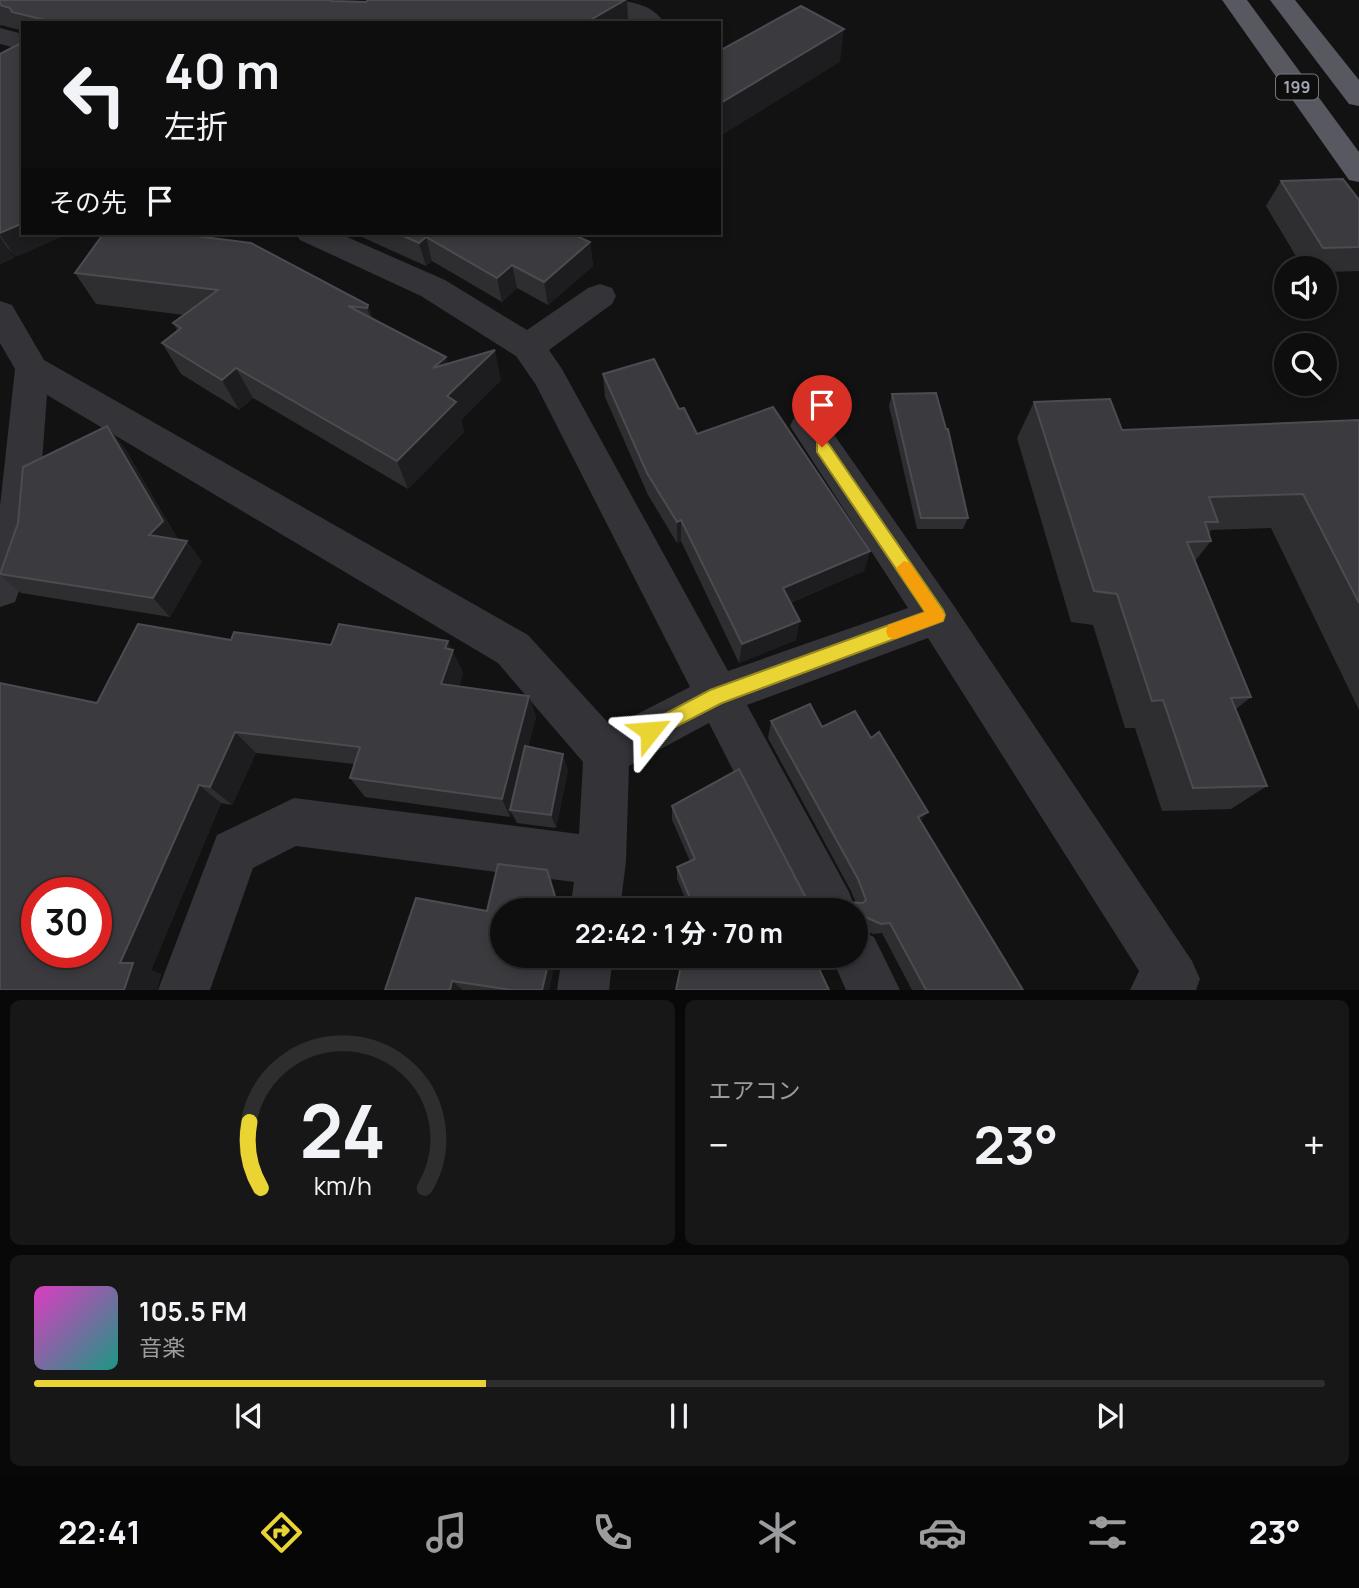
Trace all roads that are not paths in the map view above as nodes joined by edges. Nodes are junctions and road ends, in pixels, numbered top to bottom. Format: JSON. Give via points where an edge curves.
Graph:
{"nodes":[{"id":1,"x":609,"y":0,"type":"edge"},
{"id":2,"x":1234,"y":0,"type":"edge"},
{"id":3,"x":1282,"y":0,"type":"edge"},
{"id":4,"x":650,"y":21,"type":"edge"},
{"id":5,"x":0,"y":36,"type":"edge"},
{"id":6,"x":21,"y":41,"type":"edge"},
{"id":7,"x":1359,"y":98,"type":"edge"},
{"id":8,"x":1359,"y":173,"type":"edge"},
{"id":9,"x":315,"y":235,"type":"edge"},
{"id":10,"x":600,"y":296,"type":"dead end"},
{"id":11,"x":0,"y":313,"type":"edge"},
{"id":12,"x":528,"y":347,"type":"junction"},
{"id":13,"x":33,"y":369,"type":"junction"},
{"id":14,"x":808,"y":426,"type":"dead end"},
{"id":15,"x":0,"y":589,"type":"edge"},
{"id":16,"x":937,"y":615,"type":"junction"},
{"id":17,"x":716,"y":696,"type":"junction"},
{"id":18,"x":606,"y":754,"type":"junction"},
{"id":19,"x":602,"y":861,"type":"junction"},
{"id":20,"x":597,"y":898,"type":"edge"},
{"id":21,"x":825,"y":898,"type":"edge"},
{"id":22,"x":586,"y":968,"type":"edge"},
{"id":23,"x":863,"y":968,"type":"edge"},
{"id":24,"x":184,"y":989,"type":"edge"},
{"id":25,"x":583,"y":989,"type":"edge"},
{"id":26,"x":874,"y":989,"type":"edge"},
{"id":27,"x":1156,"y":989,"type":"edge"}],
"edges":[{"from":1,"to":4,"type":"street"},
{"from":2,"to":8,"type":"highway","number":"199"},
{"from":3,"to":7,"type":"highway","number":"199"},
{"from":5,"to":6,"type":"street"},
{"from":9,"to":12,"type":"street","via":[[433,288]]},
{"from":10,"to":12,"type":"street"},
{"from":11,"to":13,"type":"street"},
{"from":12,"to":17,"type":"street","via":[[550,378]]},
{"from":13,"to":15,"type":"street","via":[[16,543]]},
{"from":13,"to":18,"type":"street","via":[[513,649]]},
{"from":14,"to":16,"type":"street"},
{"from":16,"to":17,"type":"street"},
{"from":16,"to":27,"type":"street","via":[[1174,979]]},
{"from":17,"to":18,"type":"street"},
{"from":17,"to":21,"type":"street"},
{"from":18,"to":19,"type":"street"},
{"from":19,"to":20,"type":"street"},
{"from":19,"to":24,"type":"street","via":[[294,822],[234,852]]},
{"from":22,"to":25,"type":"street"},
{"from":23,"to":26,"type":"street"}]}
